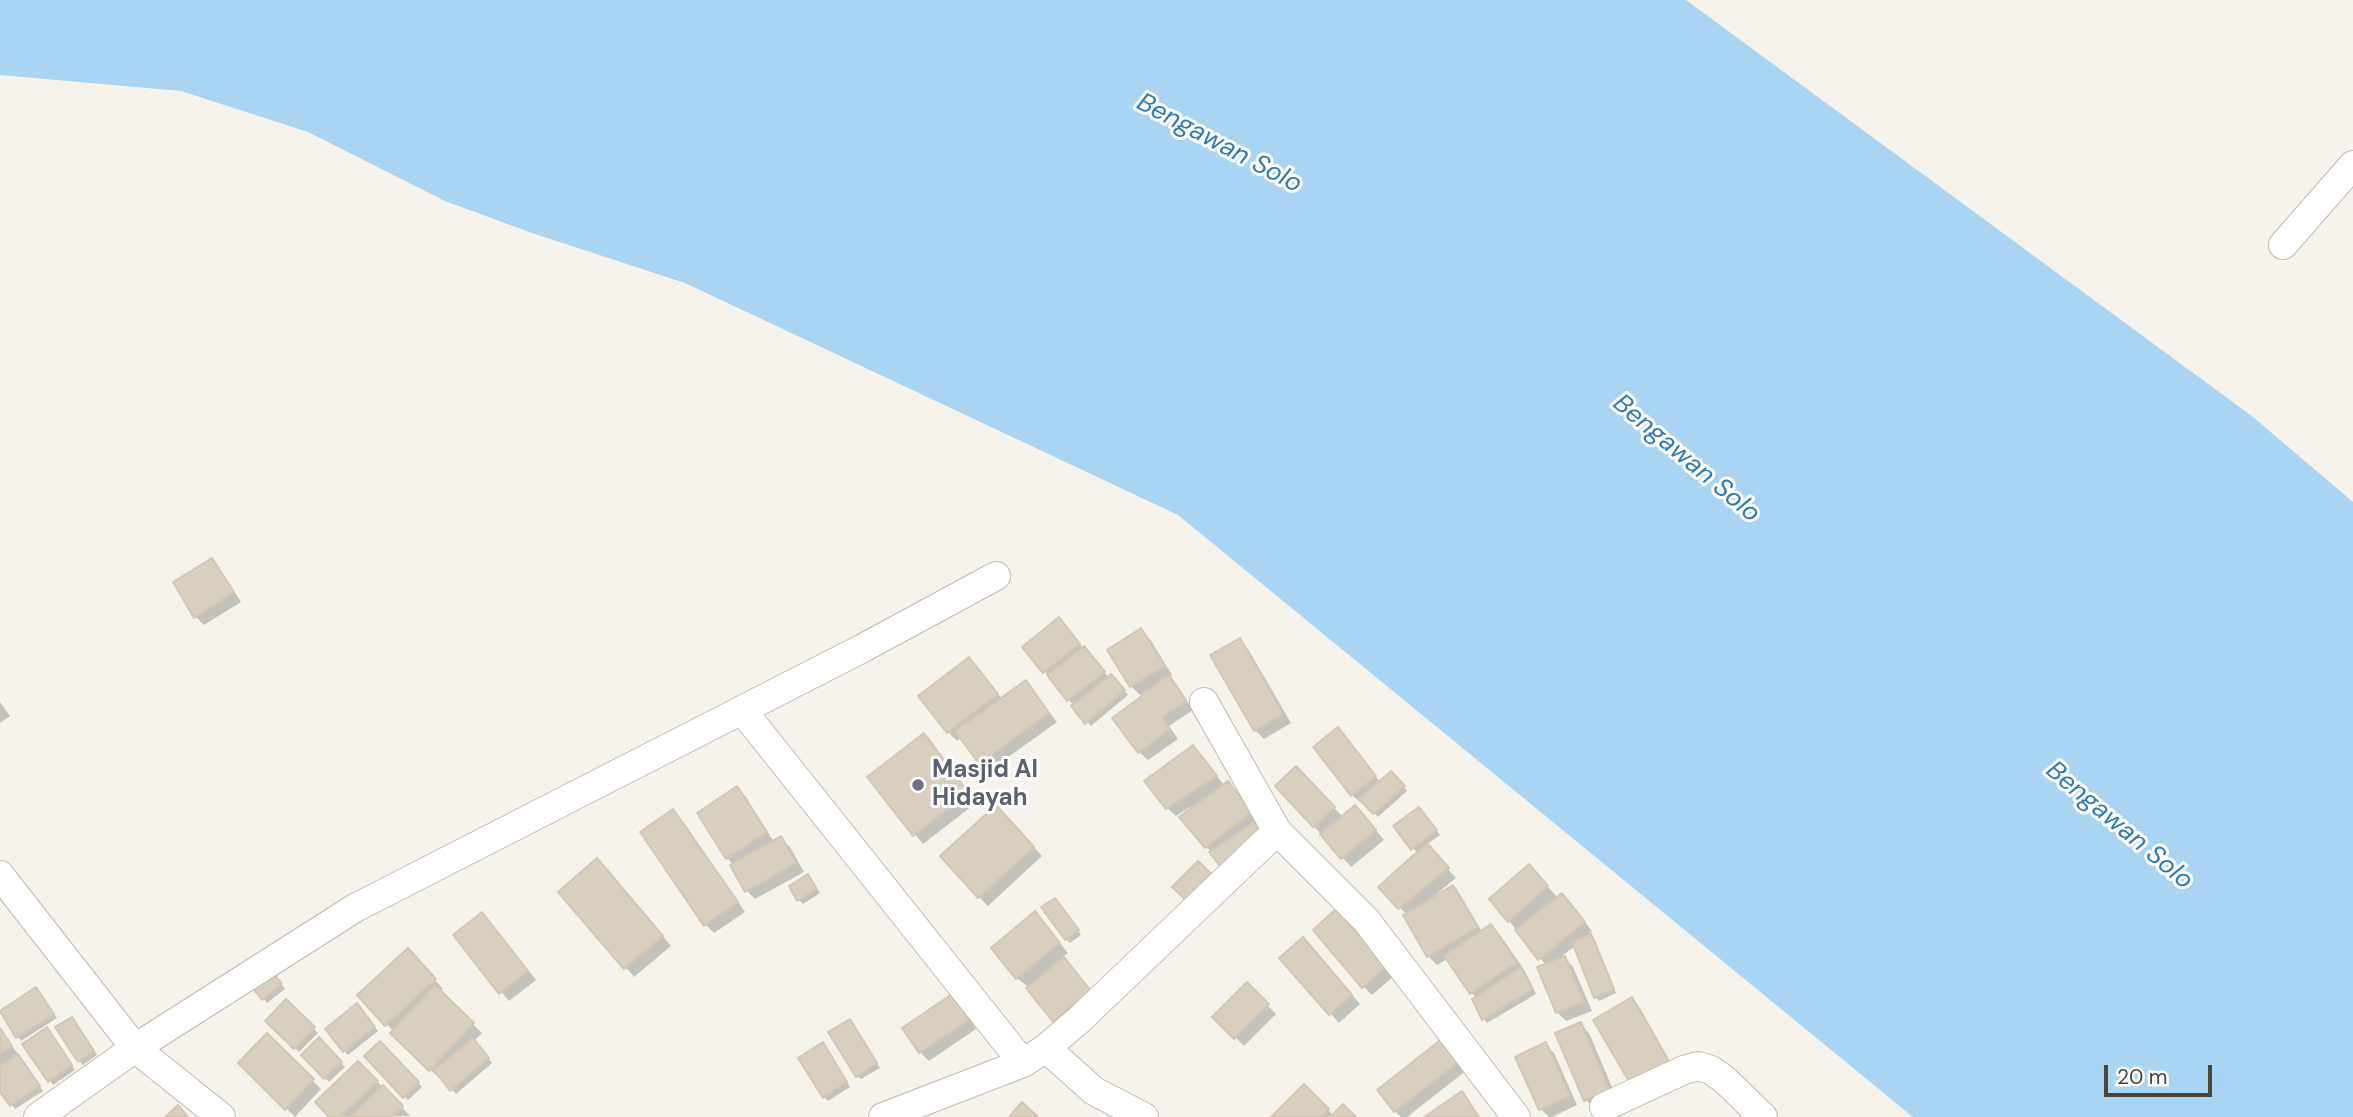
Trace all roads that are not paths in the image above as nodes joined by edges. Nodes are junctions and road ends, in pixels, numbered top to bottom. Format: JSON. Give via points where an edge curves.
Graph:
{"nodes":[{"id":1,"x":2353,"y":165,"type":"edge"},
{"id":2,"x":2283,"y":245,"type":"dead end"},
{"id":3,"x":996,"y":576,"type":"dead end"},
{"id":4,"x":1204,"y":702,"type":"dead end"},
{"id":5,"x":742,"y":710,"type":"junction"},
{"id":6,"x":1277,"y":831,"type":"junction"},
{"id":7,"x":0,"y":875,"type":"edge"},
{"id":8,"x":135,"y":1048,"type":"junction"},
{"id":9,"x":1035,"y":1055,"type":"junction"},
{"id":10,"x":1599,"y":1114,"type":"edge"},
{"id":11,"x":38,"y":1117,"type":"edge"},
{"id":12,"x":221,"y":1117,"type":"edge"},
{"id":13,"x":883,"y":1117,"type":"edge"},
{"id":14,"x":1144,"y":1117,"type":"edge"},
{"id":15,"x":1516,"y":1117,"type":"edge"},
{"id":16,"x":1763,"y":1117,"type":"edge"}],
"edges":[{"from":1,"to":2,"type":"street"},
{"from":3,"to":5,"type":"street"},
{"from":4,"to":6,"type":"street"},
{"from":5,"to":8,"type":"street","via":[[355,908]]},
{"from":5,"to":9,"type":"street"},
{"from":6,"to":9,"type":"street","via":[[1079,1020]]},
{"from":6,"to":15,"type":"street","via":[[1366,920]]},
{"from":7,"to":8,"type":"street"},
{"from":8,"to":11,"type":"street"},
{"from":8,"to":12,"type":"street"},
{"from":9,"to":13,"type":"street"},
{"from":9,"to":14,"type":"street"},
{"from":10,"to":16,"type":"street","via":[[1698,1066],[1726,1080]]}]}
